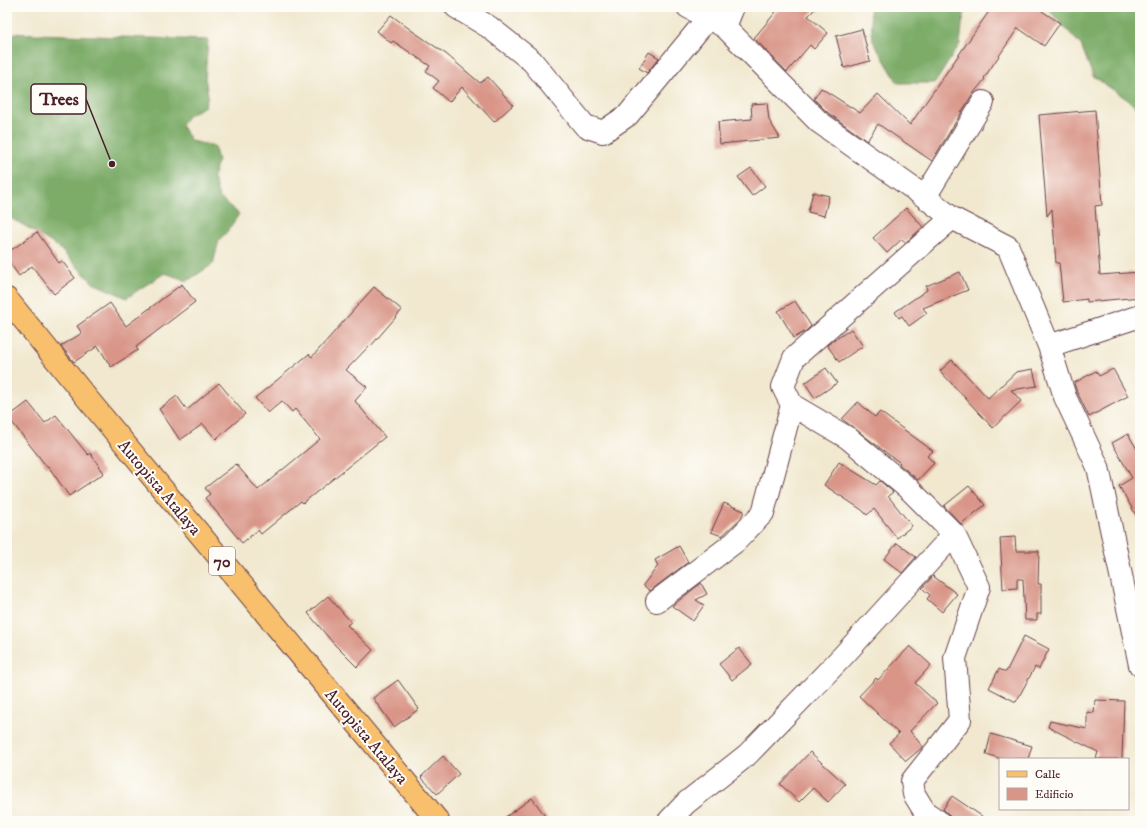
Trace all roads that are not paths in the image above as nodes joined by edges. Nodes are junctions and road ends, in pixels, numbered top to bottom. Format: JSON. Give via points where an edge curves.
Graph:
{"nodes":[{"id":1,"x":456,"y":7,"type":"edge"},
{"id":2,"x":688,"y":7,"type":"edge"},
{"id":3,"x":722,"y":17,"type":"edge"},
{"id":4,"x":983,"y":102,"type":"dead end"},
{"id":5,"x":925,"y":197,"type":"junction"},
{"id":6,"x":952,"y":218,"type":"junction"},
{"id":7,"x":7,"y":299,"type":"edge"},
{"id":8,"x":1140,"y":316,"type":"edge"},
{"id":9,"x":1049,"y":346,"type":"junction"},
{"id":10,"x":792,"y":405,"type":"junction"},
{"id":11,"x":954,"y":534,"type":"junction"},
{"id":12,"x":657,"y":601,"type":"dead end"},
{"id":13,"x":1140,"y":665,"type":"edge"},
{"id":14,"x":438,"y":821,"type":"edge"},
{"id":15,"x":669,"y":821,"type":"edge"},
{"id":16,"x":938,"y":821,"type":"edge"}],
"edges":[{"from":1,"to":3,"type":"street","via":[[489,27],[532,61],[585,126],[604,132],[628,114]]},
{"from":2,"to":3,"type":"street"},
{"from":3,"to":5,"type":"street","via":[[819,122]]},
{"from":4,"to":5,"type":"street"},
{"from":5,"to":6,"type":"street"},
{"from":6,"to":9,"type":"street","via":[[1008,247]]},
{"from":6,"to":10,"type":"street","via":[[794,358],[784,387]]},
{"from":7,"to":14,"type":"main road","name":"Autopista Atalaya","number":"70"},
{"from":8,"to":9,"type":"street"},
{"from":9,"to":13,"type":"street","via":[[1065,397],[1098,467]]},
{"from":10,"to":11,"type":"street","via":[[848,438],[910,490]]},
{"from":10,"to":12,"type":"street","via":[[763,513],[735,542]]},
{"from":11,"to":15,"type":"street","via":[[842,657],[747,755],[686,803]]},
{"from":11,"to":16,"type":"street","via":[[979,587],[955,658],[960,720],[912,781],[914,794],[925,812]]}]}
